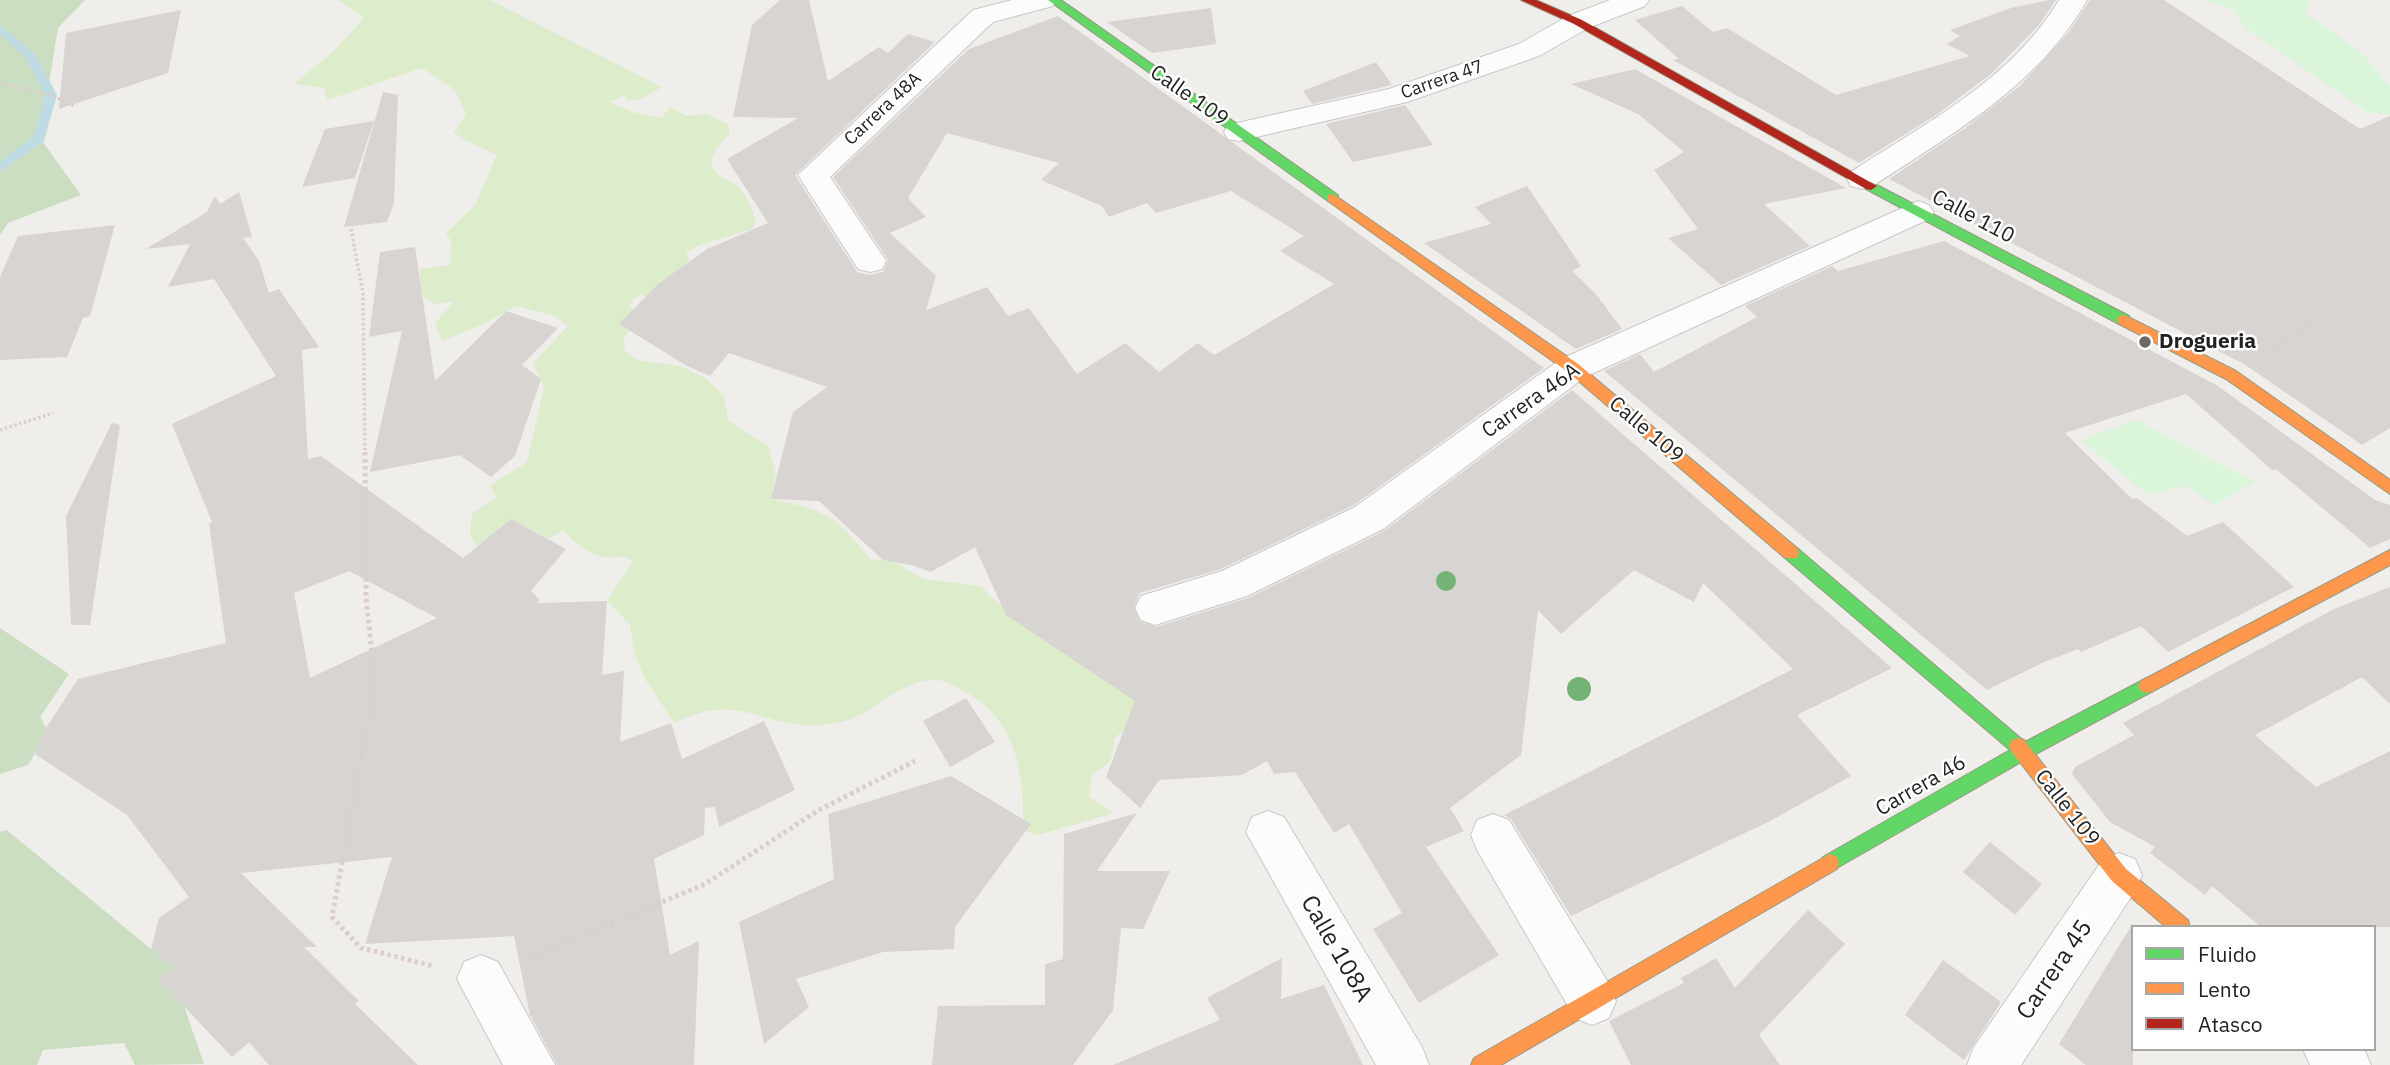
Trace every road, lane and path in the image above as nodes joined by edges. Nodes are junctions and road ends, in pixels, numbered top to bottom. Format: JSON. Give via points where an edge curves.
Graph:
{"nodes":[{"id":1,"x":1043,"y":0,"type":"edge"},
{"id":2,"x":1054,"y":0,"type":"edge"},
{"id":3,"x":1527,"y":0,"type":"edge"},
{"id":4,"x":1635,"y":0,"type":"edge"},
{"id":5,"x":2073,"y":0,"type":"edge"},
{"id":6,"x":974,"y":8,"type":"edge"},
{"id":7,"x":1578,"y":22,"type":"junction"},
{"id":8,"x":0,"y":83,"type":"edge"},
{"id":9,"x":76,"y":107,"type":"dead end"},
{"id":10,"x":1240,"y":132,"type":"junction"},
{"id":11,"x":1862,"y":179,"type":"junction"},
{"id":12,"x":1919,"y":212,"type":"junction"},
{"id":13,"x":351,"y":229,"type":"dead end"},
{"id":14,"x":870,"y":261,"type":"dead end"},
{"id":15,"x":2314,"y":321,"type":"dead end"},
{"id":16,"x":1573,"y":368,"type":"junction"},
{"id":17,"x":2231,"y":375,"type":"junction"},
{"id":18,"x":53,"y":413,"type":"dead end"},
{"id":19,"x":0,"y":430,"type":"edge"},
{"id":20,"x":2390,"y":488,"type":"edge"},
{"id":21,"x":2390,"y":557,"type":"edge"},
{"id":22,"x":1155,"y":608,"type":"dead end"},
{"id":23,"x":2024,"y":751,"type":"junction"},
{"id":24,"x":915,"y":761,"type":"dead end"},
{"id":25,"x":1268,"y":832,"type":"dead end"},
{"id":26,"x":1493,"y":835,"type":"dead end"},
{"id":27,"x":2119,"y":875,"type":"junction"},
{"id":28,"x":2179,"y":925,"type":"edge"},
{"id":29,"x":481,"y":979,"type":"junction"},
{"id":30,"x":1592,"y":1001,"type":"junction"},
{"id":31,"x":2330,"y":1051,"type":"edge"},
{"id":32,"x":530,"y":1065,"type":"edge"},
{"id":33,"x":1404,"y":1065,"type":"edge"},
{"id":34,"x":1481,"y":1065,"type":"edge"},
{"id":35,"x":1992,"y":1065,"type":"edge"},
{"id":36,"x":2346,"y":1065,"type":"edge"}],
"edges":[{"from":1,"to":6,"type":"street","name":"Carrera 48A"},
{"from":2,"to":10,"type":"street","name":"Calle 109"},
{"from":3,"to":7,"type":"street","name":"Calle 110"},
{"from":4,"to":7,"type":"street","name":"Carrera 47"},
{"from":5,"to":11,"type":"street","via":[[2065,18],[2024,67]]},
{"from":6,"to":14,"type":"street","name":"Carrera 48A","via":[[813,175]]},
{"from":7,"to":10,"type":"street","name":"Carrera 47","via":[[1529,50],[1397,96]]},
{"from":7,"to":11,"type":"street","name":"Calle 110"},
{"from":8,"to":9,"type":"path","via":[[51,95]]},
{"from":10,"to":16,"type":"street","name":"Calle 109"},
{"from":11,"to":12,"type":"street","name":"Calle 110"},
{"from":12,"to":16,"type":"street","name":"Carrera 46A"},
{"from":12,"to":17,"type":"street","name":"Calle 110"},
{"from":13,"to":29,"type":"path","via":[[363,293],[366,597],[375,682],[332,917],[361,948]]},
{"from":15,"to":17,"type":"path"},
{"from":16,"to":22,"type":"street","name":"Carrera 46A","via":[[1369,518],[1233,584]]},
{"from":16,"to":23,"type":"street","name":"Calle 109"},
{"from":17,"to":20,"type":"street","name":"Calle 110"},
{"from":18,"to":19,"type":"path"},
{"from":21,"to":23,"type":"street","name":"Carrera 46"},
{"from":23,"to":27,"type":"street","name":"Calle 109"},
{"from":23,"to":30,"type":"street","name":"Carrera 46"},
{"from":24,"to":29,"type":"path","via":[[819,810],[705,884]]},
{"from":25,"to":33,"type":"street","name":"Calle 108A"},
{"from":26,"to":30,"type":"street"},
{"from":27,"to":28,"type":"street","name":"Calle 109"},
{"from":27,"to":35,"type":"street","name":"Carrera 45"},
{"from":29,"to":32,"type":"street"},
{"from":30,"to":34,"type":"street","name":"Carrera 46"},
{"from":31,"to":36,"type":"street"}]}
